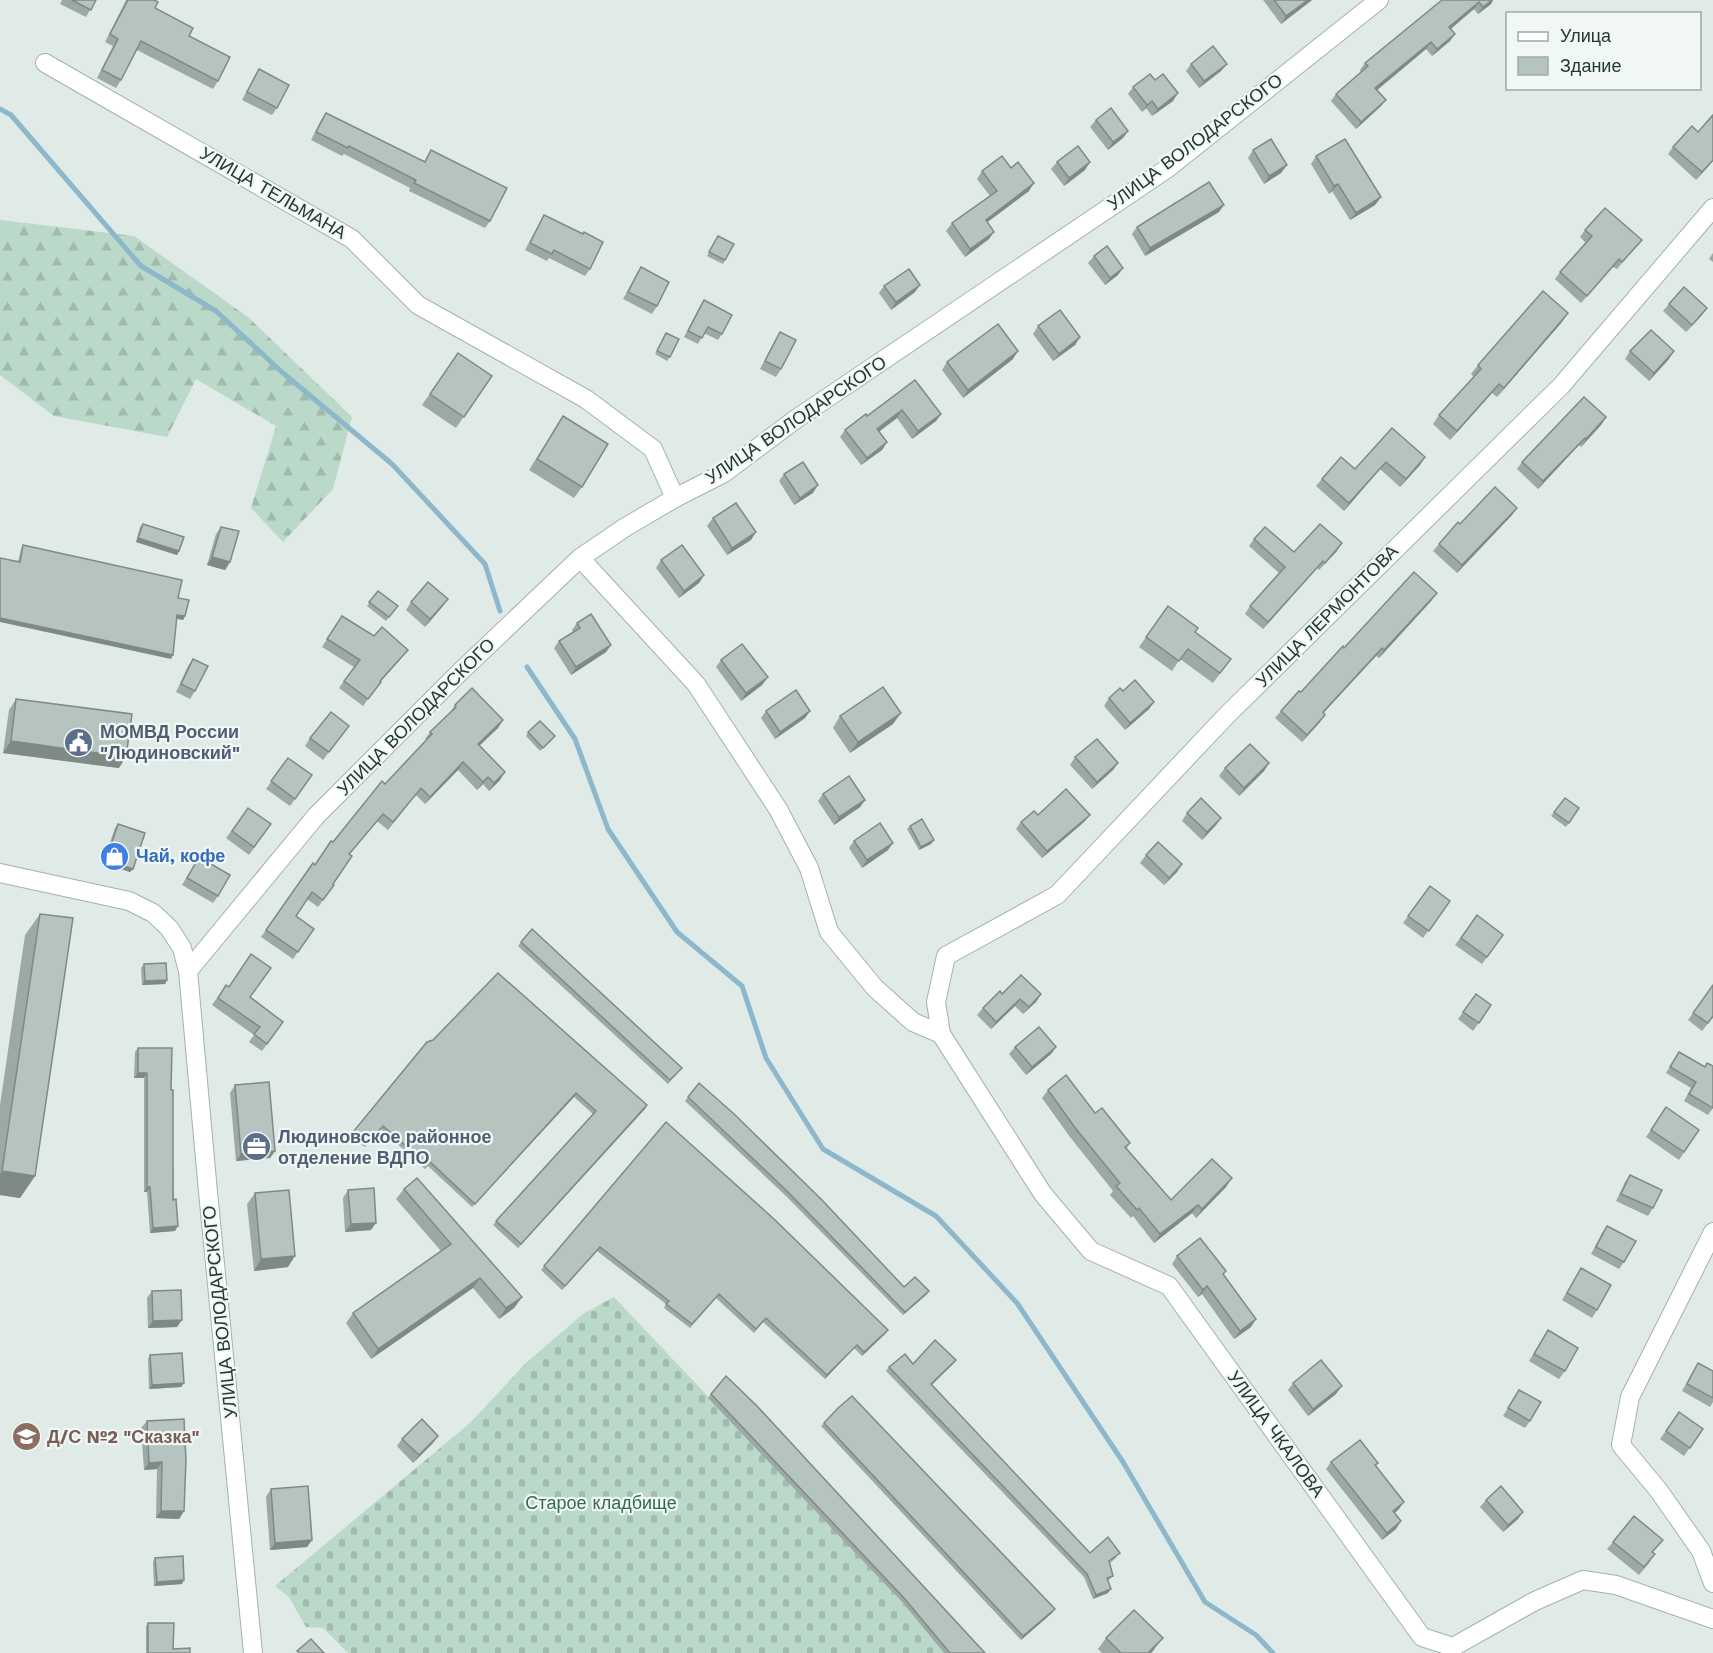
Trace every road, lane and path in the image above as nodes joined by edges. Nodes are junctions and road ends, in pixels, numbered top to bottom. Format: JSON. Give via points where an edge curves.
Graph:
{"nodes":[{"id":1,"x":1379,"y":0,"type":"edge"},
{"id":2,"x":45,"y":63,"type":"dead end"},
{"id":3,"x":1713,"y":208,"type":"edge"},
{"id":4,"x":675,"y":498,"type":"junction"},
{"id":5,"x":580,"y":558,"type":"junction"},
{"id":6,"x":0,"y":873,"type":"edge"},
{"id":7,"x":188,"y":971,"type":"junction"},
{"id":8,"x":936,"y":1002,"type":"joint"},
{"id":9,"x":941,"y":1034,"type":"junction"},
{"id":10,"x":1713,"y":1232,"type":"edge"},
{"id":11,"x":1713,"y":1583,"type":"edge"},
{"id":12,"x":1713,"y":1619,"type":"edge"},
{"id":13,"x":254,"y":1653,"type":"edge"}],
"edges":[{"from":1,"to":4,"type":"street","name":"УЛИЦА ВОЛОДАРСКОГО","via":[[1168,168],[796,419],[724,473]]},
{"from":2,"to":4,"type":"street","name":"УЛИЦА ТЕЛЬМАНА","via":[[352,239],[418,305],[586,399],[653,448]]},
{"from":3,"to":8,"type":"street","name":"УЛИЦА ЛЕРМОНТОВА","via":[[1562,386],[1226,716],[1057,895],[946,956]]},
{"from":4,"to":5,"type":"street","name":"УЛИЦА ВОЛОДАРСКОГО"},
{"from":5,"to":7,"type":"street","name":"УЛИЦА ВОЛОДАРСКОГО","via":[[316,816]]},
{"from":5,"to":9,"type":"street","via":[[696,684],[778,809],[809,868],[829,932],[875,988],[914,1022]]},
{"from":6,"to":7,"type":"street","name":"УЛИЦА ВОЛОДАРСКОГО","via":[[129,901],[153,913],[182,948]]},
{"from":7,"to":13,"type":"street","name":"УЛИЦА ВОЛОДАРСКОГО"},
{"from":8,"to":9,"type":"street","name":"УЛИЦА ЧКАЛОВА"},
{"from":9,"to":12,"type":"street","name":"УЛИЦА ЧКАЛОВА","via":[[1043,1194],[1091,1251],[1169,1286],[1422,1637],[1453,1647],[1535,1601],[1584,1580],[1616,1585]]},
{"from":10,"to":11,"type":"street","via":[[1629,1397],[1621,1445],[1701,1551]]}]}
